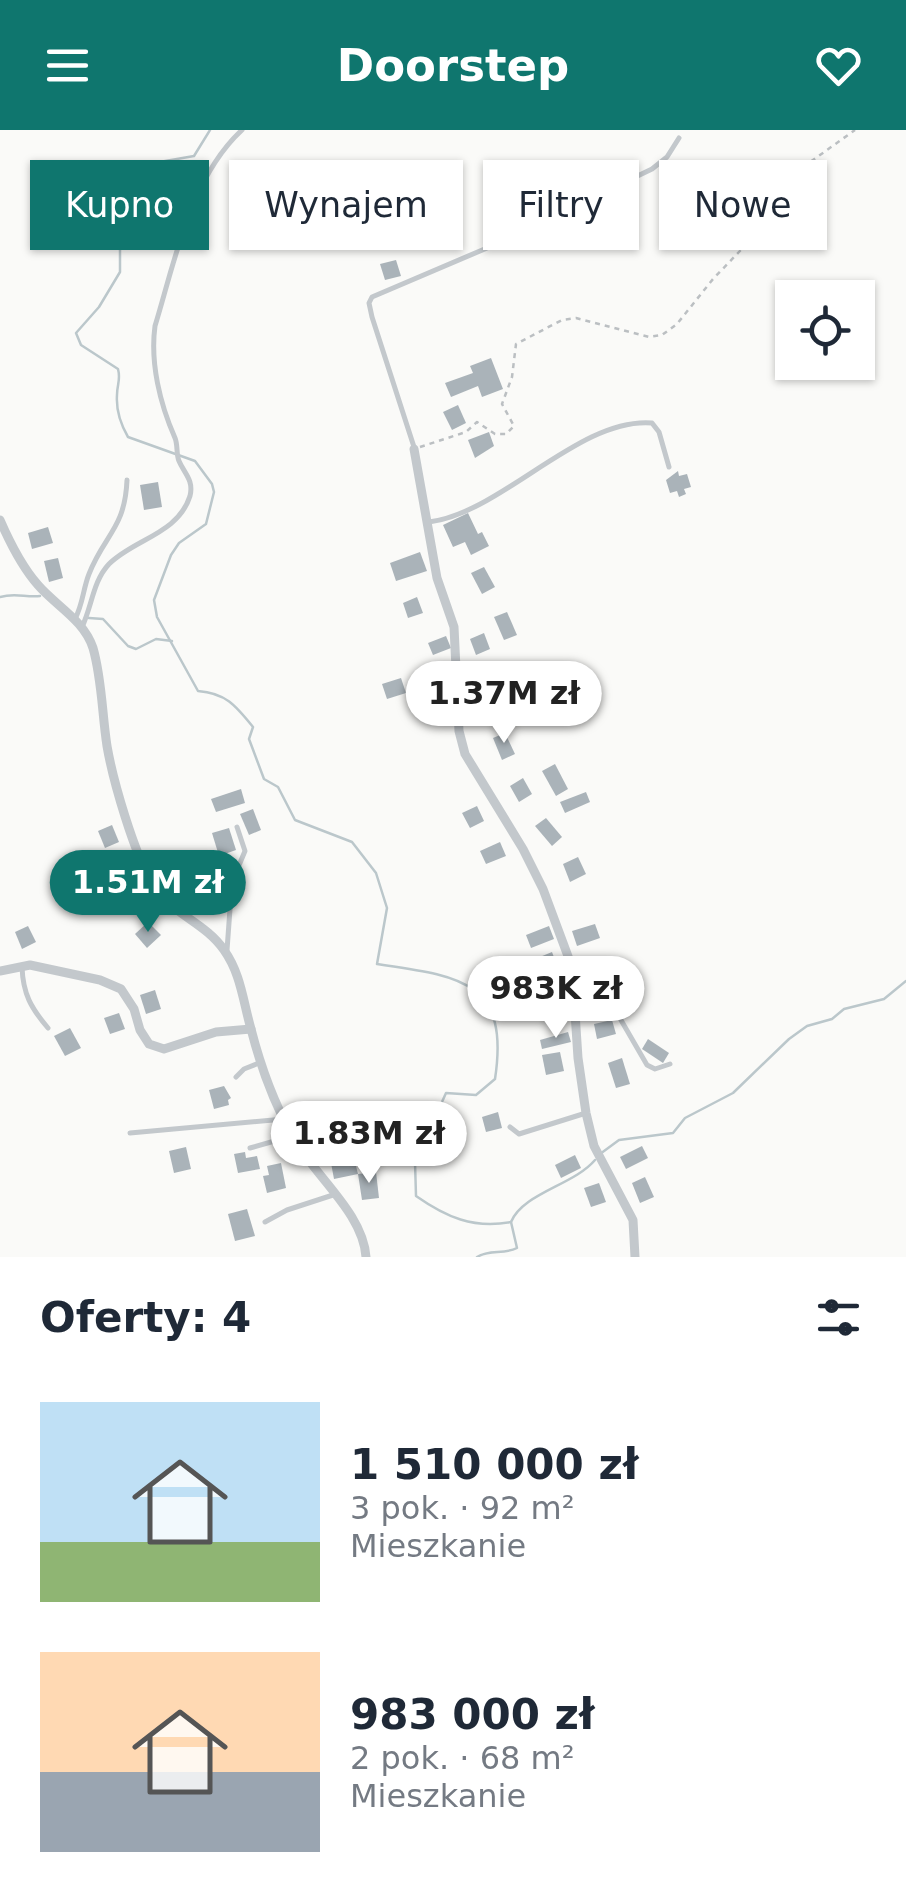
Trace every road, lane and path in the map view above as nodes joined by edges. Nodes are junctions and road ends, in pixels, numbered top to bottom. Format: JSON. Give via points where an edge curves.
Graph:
{"nodes":[{"id":1,"x":242,"y":130,"type":"edge"},
{"id":2,"x":855,"y":130,"type":"edge"},
{"id":3,"x":679,"y":138,"type":"dead end"},
{"id":4,"x":414,"y":449,"type":"junction"},
{"id":5,"x":669,"y":467,"type":"dead end"},
{"id":6,"x":126,"y":480,"type":"dead end"},
{"id":7,"x":0,"y":520,"type":"edge"},
{"id":8,"x":426,"y":522,"type":"junction"},
{"id":9,"x":78,"y":623,"type":"junction"},
{"id":10,"x":237,"y":826,"type":"dead end"},
{"id":11,"x":226,"y":952,"type":"junction"},
{"id":12,"x":22,"y":967,"type":"junction"},
{"id":13,"x":0,"y":971,"type":"edge"},
{"id":14,"x":578,"y":1015,"type":"junction"},
{"id":15,"x":48,"y":1028,"type":"dead end"},
{"id":16,"x":250,"y":1028,"type":"junction"},
{"id":17,"x":262,"y":1062,"type":"junction"},
{"id":18,"x":670,"y":1064,"type":"dead end"},
{"id":19,"x":236,"y":1077,"type":"dead end"},
{"id":20,"x":586,"y":1113,"type":"junction"},
{"id":21,"x":284,"y":1119,"type":"junction"},
{"id":22,"x":510,"y":1127,"type":"dead end"},
{"id":23,"x":130,"y":1133,"type":"dead end"},
{"id":24,"x":292,"y":1136,"type":"junction"},
{"id":25,"x":250,"y":1148,"type":"dead end"},
{"id":26,"x":333,"y":1194,"type":"junction"},
{"id":27,"x":264,"y":1222,"type":"dead end"},
{"id":28,"x":366,"y":1257,"type":"edge"},
{"id":29,"x":635,"y":1257,"type":"edge"}],
"edges":[{"from":1,"to":9,"type":"lane","via":[[203,182],[152,347],[191,493],[168,526],[108,564]]},
{"from":2,"to":4,"type":"path","via":[[800,170],[762,228],[677,324],[649,336],[576,318],[530,334],[516,344],[502,404],[514,426],[506,434],[477,422]]},
{"from":3,"to":4,"type":"lane","via":[[652,169],[372,296],[372,316]]},
{"from":4,"to":8,"type":"street"},
{"from":5,"to":8,"type":"lane","via":[[659,432],[639,422],[586,442],[481,502]]},
{"from":6,"to":9,"type":"lane","via":[[117,528],[89,575]]},
{"from":7,"to":9,"type":"street","via":[[35,582]]},
{"from":8,"to":14,"type":"street","via":[[454,626],[465,754],[543,889],[572,966]]},
{"from":9,"to":11,"type":"street","via":[[92,648],[108,750],[152,883]]},
{"from":10,"to":11,"type":"lane","via":[[245,851],[232,882]]},
{"from":11,"to":16,"type":"street"},
{"from":12,"to":13,"type":"street"},
{"from":12,"to":15,"type":"lane","via":[[22,988]]},
{"from":12,"to":16,"type":"street","via":[[70,972],[120,989],[150,1044],[164,1049]]},
{"from":14,"to":18,"type":"lane","via":[[603,1005],[614,1008],[647,1065]]},
{"from":14,"to":20,"type":"street"},
{"from":16,"to":17,"type":"street"},
{"from":17,"to":19,"type":"lane"},
{"from":17,"to":21,"type":"street"},
{"from":20,"to":22,"type":"lane","via":[[519,1134]]},
{"from":20,"to":29,"type":"street","via":[[596,1149],[632,1220]]},
{"from":21,"to":23,"type":"lane"},
{"from":21,"to":24,"type":"street"},
{"from":24,"to":25,"type":"lane"},
{"from":24,"to":26,"type":"street"},
{"from":26,"to":27,"type":"lane"},
{"from":26,"to":28,"type":"street","via":[[353,1217]]}]}
